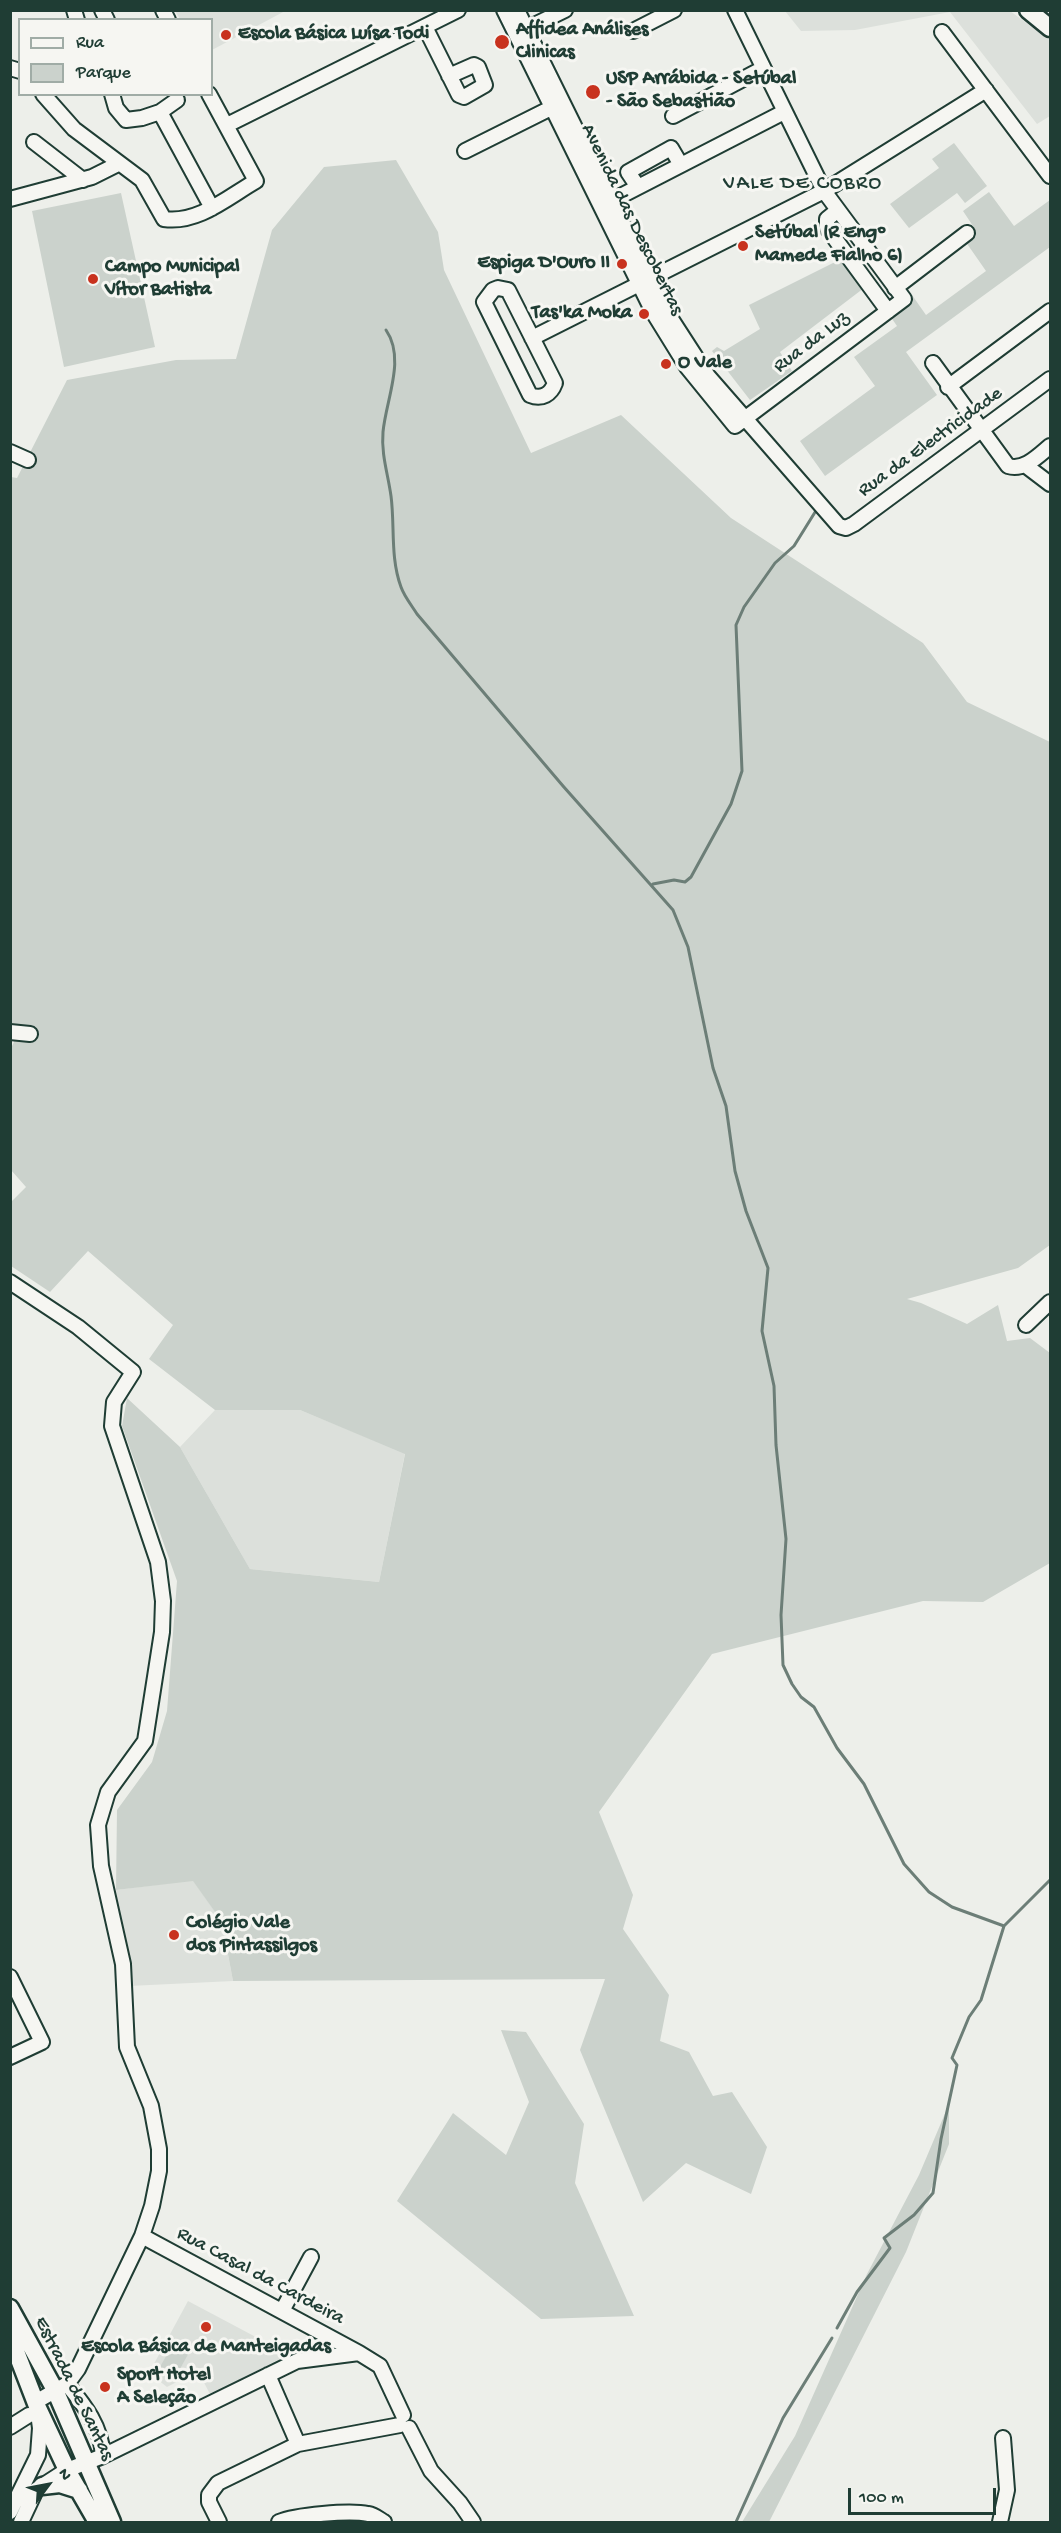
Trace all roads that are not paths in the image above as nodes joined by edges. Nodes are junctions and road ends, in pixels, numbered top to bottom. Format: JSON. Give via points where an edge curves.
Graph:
{"nodes":[{"id":1,"x":458,"y":10,"type":"edge"},
{"id":2,"x":504,"y":10,"type":"edge"},
{"id":3,"x":517,"y":10,"type":"edge"},
{"id":4,"x":565,"y":10,"type":"edge"},
{"id":5,"x":674,"y":10,"type":"edge"},
{"id":6,"x":735,"y":10,"type":"edge"},
{"id":7,"x":1028,"y":10,"type":"edge"},
{"id":8,"x":425,"y":27,"type":"junction"},
{"id":9,"x":1050,"y":28,"type":"edge"},
{"id":10,"x":633,"y":31,"type":"dead end"},
{"id":11,"x":521,"y":32,"type":"junction"},
{"id":12,"x":942,"y":32,"type":"dead end"},
{"id":13,"x":762,"y":69,"type":"junction"},
{"id":14,"x":449,"y":76,"type":"dead end"},
{"id":15,"x":986,"y":90,"type":"junction"},
{"id":16,"x":45,"y":96,"type":"edge"},
{"id":17,"x":113,"y":96,"type":"edge"},
{"id":18,"x":210,"y":96,"type":"edge"},
{"id":19,"x":177,"y":100,"type":"dead end"},
{"id":20,"x":553,"y":107,"type":"junction"},
{"id":21,"x":160,"y":112,"type":"junction"},
{"id":22,"x":784,"y":112,"type":"junction"},
{"id":23,"x":673,"y":116,"type":"dead end"},
{"id":24,"x":227,"y":125,"type":"junction"},
{"id":25,"x":34,"y":142,"type":"dead end"},
{"id":26,"x":465,"y":151,"type":"dead end"},
{"id":27,"x":118,"y":164,"type":"junction"},
{"id":28,"x":681,"y":165,"type":"junction"},
{"id":29,"x":1050,"y":176,"type":"edge"},
{"id":30,"x":83,"y":180,"type":"junction"},
{"id":31,"x":638,"y":187,"type":"junction"},
{"id":32,"x":824,"y":191,"type":"junction"},
{"id":33,"x":10,"y":199,"type":"edge"},
{"id":34,"x":611,"y":201,"type":"junction"},
{"id":35,"x":212,"y":208,"type":"junction"},
{"id":36,"x":838,"y":210,"type":"junction"},
{"id":37,"x":967,"y":233,"type":"dead end"},
{"id":38,"x":645,"y":282,"type":"junction"},
{"id":39,"x":900,"y":293,"type":"junction"},
{"id":40,"x":888,"y":311,"type":"junction"},
{"id":41,"x":1050,"y":311,"type":"edge"},
{"id":42,"x":532,"y":338,"type":"junction"},
{"id":43,"x":933,"y":363,"type":"dead end"},
{"id":44,"x":1050,"y":380,"type":"edge"},
{"id":45,"x":948,"y":387,"type":"junction"},
{"id":46,"x":744,"y":418,"type":"junction"},
{"id":47,"x":980,"y":431,"type":"junction"},
{"id":48,"x":1050,"y":446,"type":"edge"},
{"id":49,"x":10,"y":452,"type":"edge"},
{"id":50,"x":28,"y":460,"type":"dead end"},
{"id":51,"x":1025,"y":465,"type":"junction"},
{"id":52,"x":1050,"y":484,"type":"edge"},
{"id":53,"x":834,"y":521,"type":"joint"},
{"id":54,"x":10,"y":1032,"type":"edge"},
{"id":55,"x":30,"y":1034,"type":"dead end"},
{"id":56,"x":10,"y":1282,"type":"edge"},
{"id":57,"x":1050,"y":1302,"type":"edge"},
{"id":58,"x":1026,"y":1324,"type":"dead end"},
{"id":59,"x":10,"y":1977,"type":"edge"},
{"id":60,"x":10,"y":2057,"type":"edge"},
{"id":61,"x":142,"y":2236,"type":"junction"},
{"id":62,"x":311,"y":2257,"type":"dead end"},
{"id":63,"x":10,"y":2308,"type":"edge"},
{"id":64,"x":282,"y":2311,"type":"junction"},
{"id":65,"x":10,"y":2336,"type":"edge"},
{"id":66,"x":359,"y":2353,"type":"junction"},
{"id":67,"x":268,"y":2375,"type":"junction"},
{"id":68,"x":61,"y":2387,"type":"junction"},
{"id":69,"x":33,"y":2411,"type":"junction"},
{"id":70,"x":404,"y":2423,"type":"junction"},
{"id":71,"x":10,"y":2427,"type":"edge"},
{"id":72,"x":1003,"y":2438,"type":"dead end"},
{"id":73,"x":298,"y":2444,"type":"junction"},
{"id":74,"x":95,"y":2458,"type":"junction"},
{"id":75,"x":67,"y":2470,"type":"junction"},
{"id":76,"x":42,"y":2486,"type":"junction"},
{"id":77,"x":79,"y":2490,"type":"junction"},
{"id":78,"x":10,"y":2512,"type":"edge"},
{"id":79,"x":21,"y":2523,"type":"edge"},
{"id":80,"x":97,"y":2523,"type":"edge"},
{"id":81,"x":112,"y":2523,"type":"edge"},
{"id":82,"x":219,"y":2523,"type":"edge"},
{"id":83,"x":279,"y":2523,"type":"edge"},
{"id":84,"x":384,"y":2523,"type":"edge"},
{"id":85,"x":473,"y":2523,"type":"edge"},
{"id":86,"x":1000,"y":2523,"type":"edge"}],
"edges":[{"from":1,"to":8,"type":"street"},
{"from":2,"to":11,"type":"street","name":"Avenida das Descobertas"},
{"from":3,"to":11,"type":"street","name":"Avenida das Descobertas"},
{"from":4,"to":11,"type":"street"},
{"from":5,"to":10,"type":"street"},
{"from":6,"to":13,"type":"street"},
{"from":7,"to":9,"type":"main road"},
{"from":8,"to":14,"type":"street"},
{"from":8,"to":24,"type":"street"},
{"from":11,"to":20,"type":"street","name":"Avenida das Descobertas"},
{"from":11,"to":34,"type":"street","name":"Avenida das Descobertas"},
{"from":12,"to":15,"type":"street"},
{"from":13,"to":22,"type":"street"},
{"from":13,"to":23,"type":"street"},
{"from":15,"to":29,"type":"street"},
{"from":15,"to":32,"type":"street"},
{"from":16,"to":27,"type":"street","via":[[67,123]]},
{"from":17,"to":21,"type":"street","via":[[126,120]]},
{"from":18,"to":24,"type":"street"},
{"from":19,"to":21,"type":"street"},
{"from":20,"to":26,"type":"street"},
{"from":20,"to":38,"type":"street","name":"Avenida das Descobertas"},
{"from":21,"to":35,"type":"street"},
{"from":22,"to":28,"type":"street"},
{"from":22,"to":32,"type":"street"},
{"from":24,"to":35,"type":"street","via":[[256,181]]},
{"from":25,"to":30,"type":"street"},
{"from":27,"to":30,"type":"street"},
{"from":27,"to":35,"type":"street","via":[[142,180],[164,219],[179,221]]},
{"from":28,"to":31,"type":"street"},
{"from":28,"to":31,"type":"street","via":[[671,148],[628,172]]},
{"from":30,"to":33,"type":"street"},
{"from":31,"to":34,"type":"street"},
{"from":32,"to":36,"type":"street"},
{"from":32,"to":38,"type":"street"},
{"from":34,"to":38,"type":"street","name":"Avenida das Descobertas"},
{"from":36,"to":39,"type":"street"},
{"from":36,"to":40,"type":"street","via":[[827,219],[827,228]]},
{"from":37,"to":39,"type":"street","name":"Rua da Luz"},
{"from":38,"to":42,"type":"street"},
{"from":38,"to":46,"type":"street","name":"Avenida das Descobertas","via":[[696,360]]},
{"from":39,"to":40,"type":"street","name":"Rua da Luz"},
{"from":40,"to":46,"type":"street","name":"Rua da Luz"},
{"from":41,"to":45,"type":"street"},
{"from":42,"to":42,"type":"street","via":[[555,383],[549,393],[538,397],[530,395],[484,302],[493,290],[508,290]]},
{"from":43,"to":45,"type":"street"},
{"from":44,"to":47,"type":"street","name":"Rua da Electricidade"},
{"from":45,"to":47,"type":"street"},
{"from":46,"to":53,"type":"street","name":"Avenida das Descobertas"},
{"from":47,"to":51,"type":"street","via":[[1008,466]]},
{"from":47,"to":53,"type":"street","name":"Rua da Electricidade","via":[[850,527]]},
{"from":48,"to":51,"type":"street"},
{"from":49,"to":50,"type":"street"},
{"from":51,"to":52,"type":"street"},
{"from":54,"to":55,"type":"street"},
{"from":56,"to":61,"type":"street","via":[[78,1327],[133,1372],[114,1402],[112,1426],[158,1562],[162,1632],[145,1741],[108,1792],[98,1826],[102,1866],[123,1964],[127,2047],[150,2106],[159,2149],[156,2190]]},
{"from":57,"to":58,"type":"street"},
{"from":59,"to":60,"type":"street","via":[[42,2042]]},
{"from":61,"to":64,"type":"street","name":"Rua Casal da Cardeira"},
{"from":61,"to":68,"type":"street","via":[[78,2369]]},
{"from":62,"to":64,"type":"street"},
{"from":63,"to":68,"type":"main road","name":"Estrada de Santas"},
{"from":64,"to":66,"type":"street","name":"Rua Casal da Cardeira"},
{"from":65,"to":69,"type":"main road","name":"Estrada de Santas"},
{"from":66,"to":67,"type":"street","via":[[297,2361]]},
{"from":66,"to":70,"type":"street","name":"Rua Casal da Cardeira","via":[[381,2366]]},
{"from":67,"to":73,"type":"street"},
{"from":67,"to":74,"type":"street"},
{"from":68,"to":69,"type":"street","via":[[43,2396]]},
{"from":68,"to":74,"type":"main road","name":"Estrada de Santas"},
{"from":69,"to":71,"type":"street"},
{"from":69,"to":75,"type":"main road","name":"Estrada de Santas"},
{"from":69,"to":78,"type":"street","via":[[40,2428],[38,2454]]},
{"from":70,"to":73,"type":"street"},
{"from":70,"to":85,"type":"street","name":"Rua Casal da Cardeira","via":[[431,2471]]},
{"from":72,"to":86,"type":"street","via":[[1007,2490]]},
{"from":73,"to":82,"type":"street","via":[[212,2488],[209,2502]]},
{"from":74,"to":75,"type":"street"},
{"from":74,"to":81,"type":"main road","name":"Estrada de Santas"},
{"from":75,"to":76,"type":"street"},
{"from":75,"to":77,"type":"main road","name":"Estrada de Santas"},
{"from":76,"to":77,"type":"main road","via":[[60,2484]]},
{"from":76,"to":79,"type":"street","via":[[34,2493]]},
{"from":77,"to":80,"type":"main road","name":"Estrada de Santas"},
{"from":83,"to":84,"type":"street","via":[[294,2518],[355,2513],[368,2514]]}]}
